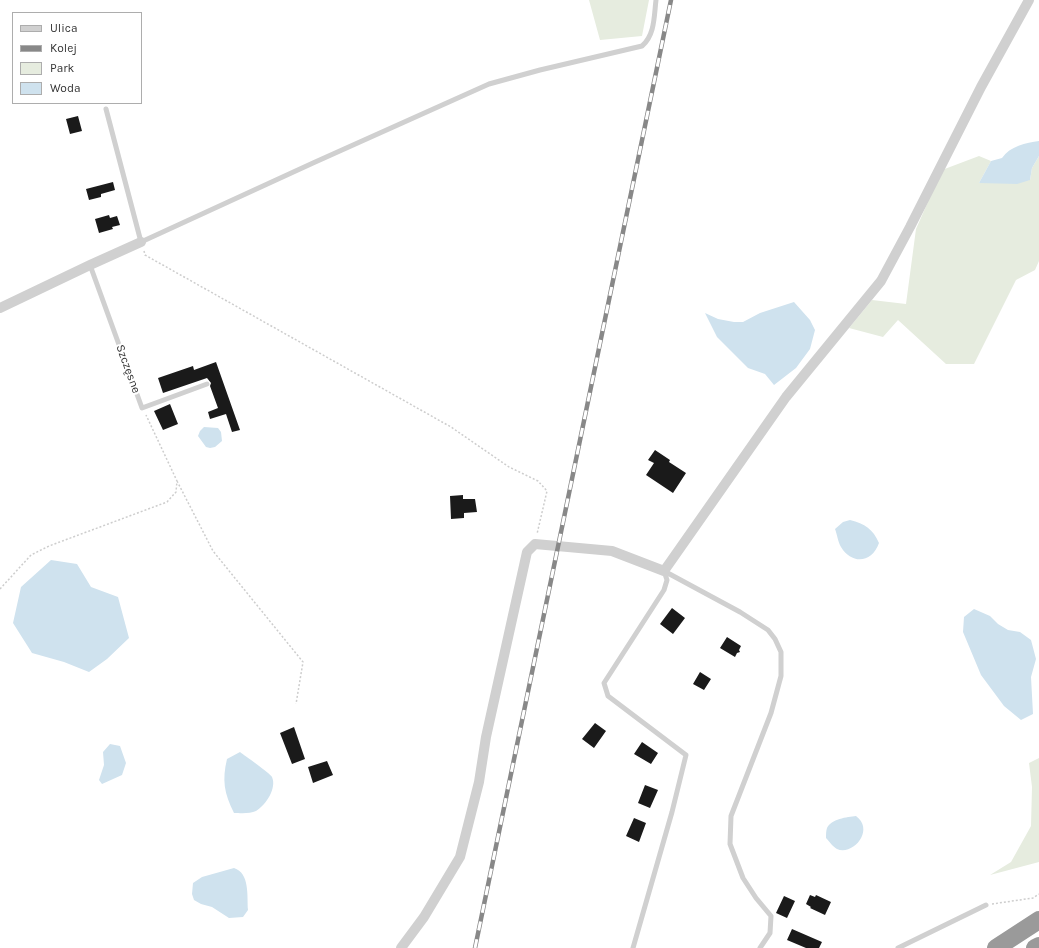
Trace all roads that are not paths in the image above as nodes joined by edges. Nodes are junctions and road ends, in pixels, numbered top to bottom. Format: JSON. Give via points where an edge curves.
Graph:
{"nodes":[{"id":1,"x":656,"y":0,"type":"edge"},
{"id":2,"x":1028,"y":0,"type":"edge"},
{"id":3,"x":106,"y":109,"type":"dead end"},
{"id":4,"x":141,"y":242,"type":"junction"},
{"id":5,"x":90,"y":265,"type":"junction"},
{"id":6,"x":0,"y":308,"type":"edge"},
{"id":7,"x":207,"y":384,"type":"dead end"},
{"id":8,"x":664,"y":571,"type":"junction"},
{"id":9,"x":986,"y":905,"type":"road end"},
{"id":10,"x":1039,"y":920,"type":"edge"},
{"id":11,"x":1039,"y":946,"type":"edge"},
{"id":12,"x":401,"y":948,"type":"edge"},
{"id":13,"x":632,"y":948,"type":"edge"},
{"id":14,"x":760,"y":948,"type":"edge"},
{"id":15,"x":898,"y":948,"type":"edge"},
{"id":16,"x":996,"y":948,"type":"edge"},
{"id":17,"x":1035,"y":948,"type":"edge"}],
"edges":[{"from":1,"to":4,"type":"lane","via":[[651,34],[642,46],[490,84]]},
{"from":2,"to":8,"type":"street","via":[[980,87],[881,281],[786,397]]},
{"from":3,"to":4,"type":"lane"},
{"from":4,"to":5,"type":"street"},
{"from":5,"to":6,"type":"street"},
{"from":5,"to":7,"type":"lane","name":"Szczęsne","via":[[142,408]]},
{"from":8,"to":12,"type":"street","via":[[612,552],[535,544],[527,552],[486,737],[479,782],[460,857],[424,917]]},
{"from":8,"to":13,"type":"lane","via":[[667,580],[664,590],[604,683],[608,696],[686,755]]},
{"from":8,"to":14,"type":"lane","via":[[768,630],[781,652],[781,676],[771,713],[731,816],[730,844],[743,878],[771,916],[770,933]]},
{"from":9,"to":15,"type":"lane"},
{"from":10,"to":16,"type":"highway"},
{"from":11,"to":17,"type":"highway"}]}
